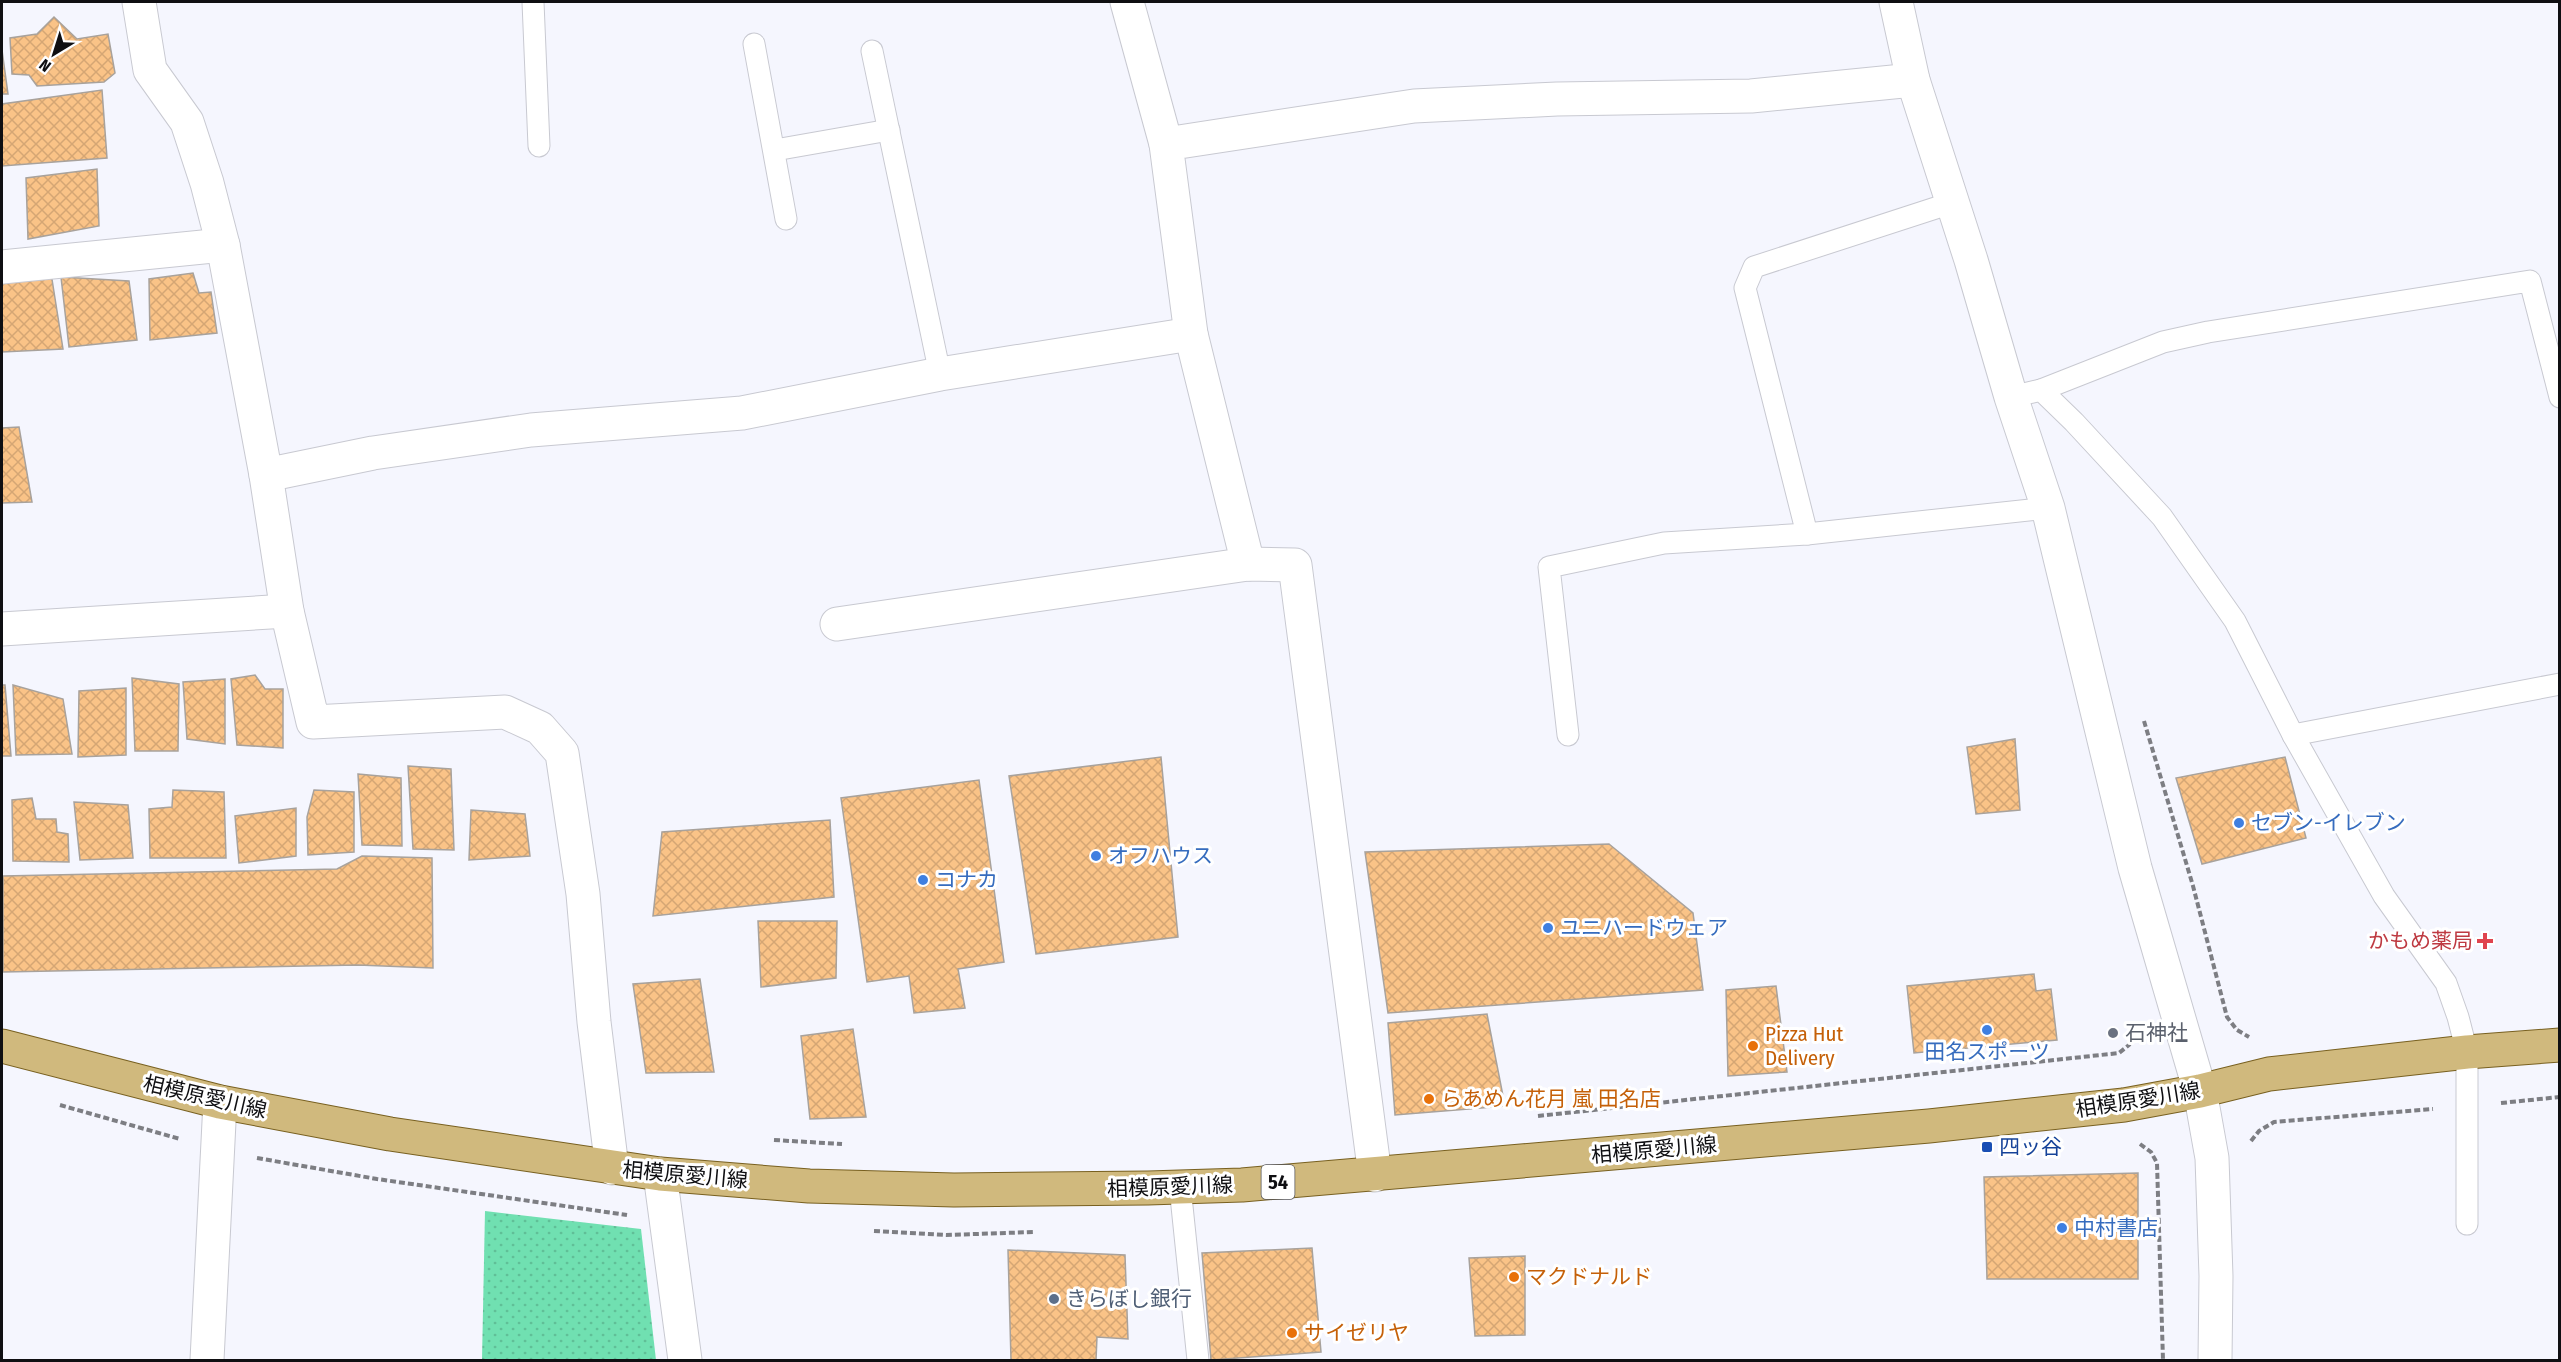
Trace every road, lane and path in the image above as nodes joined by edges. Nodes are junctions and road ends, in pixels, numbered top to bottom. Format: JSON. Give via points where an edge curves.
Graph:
{"nodes":[{"id":1,"x":139,"y":2,"type":"edge"},
{"id":2,"x":533,"y":2,"type":"edge"},
{"id":3,"x":1127,"y":2,"type":"edge"},
{"id":4,"x":1896,"y":2,"type":"edge"},
{"id":5,"x":754,"y":44,"type":"dead end"},
{"id":6,"x":872,"y":51,"type":"dead end"},
{"id":7,"x":1913,"y":80,"type":"junction"},
{"id":8,"x":889,"y":130,"type":"junction"},
{"id":9,"x":1166,"y":144,"type":"junction"},
{"id":10,"x":539,"y":146,"type":"dead end"},
{"id":11,"x":775,"y":150,"type":"junction"},
{"id":12,"x":1951,"y":203,"type":"junction"},
{"id":13,"x":786,"y":219,"type":"dead end"},
{"id":14,"x":223,"y":245,"type":"junction"},
{"id":15,"x":2,"y":267,"type":"edge"},
{"id":16,"x":1191,"y":334,"type":"junction"},
{"id":17,"x":940,"y":374,"type":"junction"},
{"id":18,"x":2026,"y":394,"type":"junction"},
{"id":19,"x":2559,"y":397,"type":"edge"},
{"id":20,"x":266,"y":475,"type":"junction"},
{"id":21,"x":2048,"y":508,"type":"junction"},
{"id":22,"x":1807,"y":534,"type":"junction"},
{"id":23,"x":1248,"y":564,"type":"junction"},
{"id":24,"x":287,"y":611,"type":"junction"},
{"id":25,"x":837,"y":624,"type":"dead end"},
{"id":26,"x":2,"y":629,"type":"edge"},
{"id":27,"x":2559,"y":684,"type":"edge"},
{"id":28,"x":1568,"y":735,"type":"dead end"},
{"id":29,"x":2293,"y":735,"type":"junction"},
{"id":30,"x":2227,"y":1017,"type":"dead end"},
{"id":31,"x":2141,"y":1027,"type":"dead end"},
{"id":32,"x":2256,"y":1039,"type":"dead end"},
{"id":33,"x":2559,"y":1045,"type":"edge"},
{"id":34,"x":2,"y":1046,"type":"edge"},
{"id":35,"x":2466,"y":1052,"type":"junction"},
{"id":36,"x":2200,"y":1091,"type":"junction"},
{"id":37,"x":2559,"y":1097,"type":"edge"},
{"id":38,"x":220,"y":1102,"type":"junction"},
{"id":39,"x":59,"y":1105,"type":"dead end"},
{"id":40,"x":2467,"y":1106,"type":"junction"},
{"id":41,"x":1537,"y":1116,"type":"dead end"},
{"id":42,"x":180,"y":1139,"type":"dead end"},
{"id":43,"x":763,"y":1139,"type":"dead end"},
{"id":44,"x":844,"y":1144,"type":"dead end"},
{"id":45,"x":2248,"y":1148,"type":"dead end"},
{"id":46,"x":2157,"y":1163,"type":"dead end"},
{"id":47,"x":612,"y":1168,"type":"junction"},
{"id":48,"x":660,"y":1174,"type":"junction"},
{"id":49,"x":1375,"y":1175,"type":"junction"},
{"id":50,"x":1180,"y":1187,"type":"junction"},
{"id":51,"x":2467,"y":1224,"type":"dead end"},
{"id":52,"x":207,"y":1360,"type":"edge"},
{"id":53,"x":685,"y":1360,"type":"edge"},
{"id":54,"x":1198,"y":1360,"type":"edge"},
{"id":55,"x":2163,"y":1360,"type":"edge"},
{"id":56,"x":2215,"y":1360,"type":"edge"}],
"edges":[{"from":1,"to":14,"type":"street","via":[[150,70],[187,122]]},
{"from":2,"to":10,"type":"lane"},
{"from":3,"to":9,"type":"street"},
{"from":4,"to":7,"type":"street"},
{"from":5,"to":11,"type":"lane"},
{"from":6,"to":8,"type":"lane"},
{"from":7,"to":9,"type":"street","via":[[1750,96],[1414,106]]},
{"from":7,"to":12,"type":"street"},
{"from":8,"to":11,"type":"lane"},
{"from":8,"to":17,"type":"lane"},
{"from":9,"to":16,"type":"street"},
{"from":11,"to":13,"type":"lane"},
{"from":12,"to":18,"type":"street"},
{"from":12,"to":22,"type":"lane","via":[[1754,267],[1745,288]]},
{"from":14,"to":15,"type":"street"},
{"from":14,"to":20,"type":"street"},
{"from":16,"to":17,"type":"street"},
{"from":16,"to":23,"type":"street"},
{"from":17,"to":20,"type":"street","via":[[742,413],[531,430],[374,453]]},
{"from":18,"to":19,"type":"lane","via":[[2163,342],[2197,334],[2530,281]]},
{"from":18,"to":21,"type":"street"},
{"from":18,"to":29,"type":"lane","via":[[2074,422],[2162,517],[2235,621]]},
{"from":20,"to":24,"type":"street"},
{"from":21,"to":22,"type":"lane"},
{"from":21,"to":36,"type":"street","via":[[2135,868]]},
{"from":22,"to":28,"type":"lane","via":[[1664,543],[1549,567]]},
{"from":23,"to":25,"type":"street"},
{"from":23,"to":49,"type":"street","via":[[1295,566]]},
{"from":24,"to":26,"type":"street"},
{"from":24,"to":47,"type":"street","via":[[313,722],[506,712],[540,728],[562,753],[583,894]]},
{"from":27,"to":29,"type":"lane"},
{"from":29,"to":35,"type":"lane","via":[[2384,896],[2446,983]]},
{"from":30,"to":32,"type":"path","via":[[2238,1030]]},
{"from":31,"to":41,"type":"path","via":[[2119,1053]]},
{"from":33,"to":35,"type":"main road","name":"相模原愛川線","number":"54"},
{"from":34,"to":38,"type":"main road","name":"相模原愛川線","number":"54"},
{"from":35,"to":36,"type":"main road","name":"相模原愛川線","number":"54","via":[[2269,1074]]},
{"from":35,"to":40,"type":"lane"},
{"from":36,"to":49,"type":"main road","name":"相模原愛川線","number":"54","via":[[2124,1105],[1929,1126]]},
{"from":36,"to":56,"type":"street","via":[[2212,1158]]},
{"from":37,"to":40,"type":"path"},
{"from":38,"to":47,"type":"main road","name":"相模原愛川線","number":"54","via":[[390,1134]]},
{"from":38,"to":52,"type":"street"},
{"from":39,"to":42,"type":"path"},
{"from":40,"to":45,"type":"path","via":[[2274,1122],[2259,1131]]},
{"from":40,"to":51,"type":"lane"},
{"from":43,"to":44,"type":"path"},
{"from":46,"to":55,"type":"path"},
{"from":47,"to":48,"type":"main road","name":"相模原愛川線","number":"54"},
{"from":48,"to":50,"type":"main road","name":"相模原愛川線","number":"54","via":[[809,1186],[954,1190]]},
{"from":48,"to":53,"type":"street"},
{"from":49,"to":50,"type":"main road","name":"相模原愛川線","number":"54"},
{"from":50,"to":54,"type":"lane"}]}
